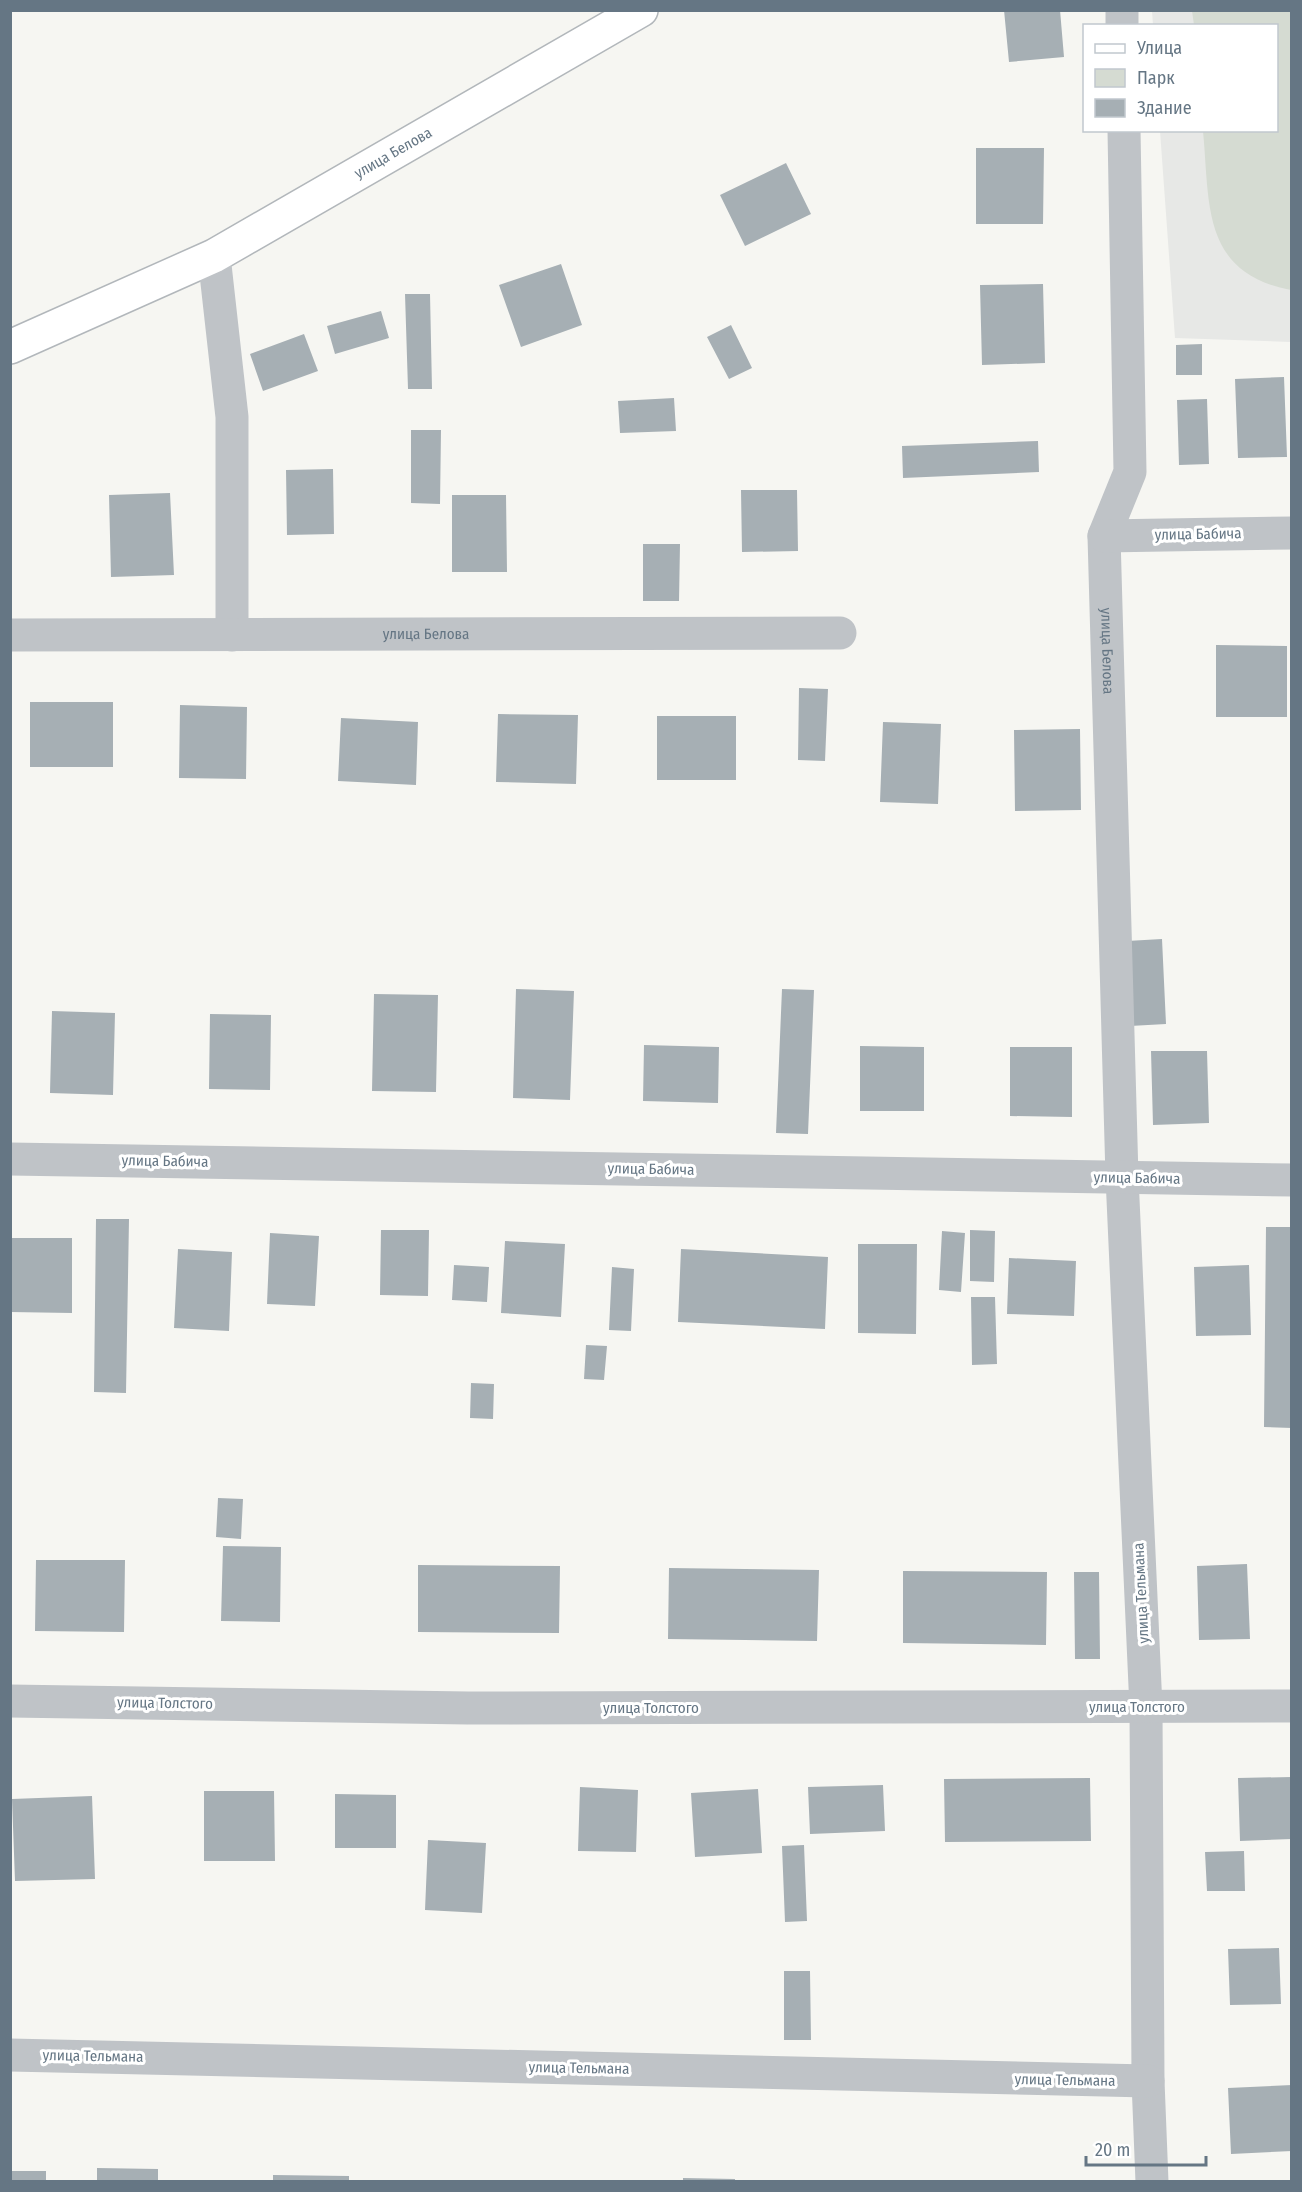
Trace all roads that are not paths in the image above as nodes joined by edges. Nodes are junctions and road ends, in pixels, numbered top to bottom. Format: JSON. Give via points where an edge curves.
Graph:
{"nodes":[{"id":1,"x":641,"y":10,"type":"edge"},
{"id":2,"x":1124,"y":132,"type":"edge"},
{"id":3,"x":214,"y":256,"type":"junction"},
{"id":4,"x":10,"y":346,"type":"edge"},
{"id":5,"x":1292,"y":533,"type":"edge"},
{"id":6,"x":1104,"y":536,"type":"junction"},
{"id":7,"x":840,"y":633,"type":"dead end"},
{"id":8,"x":232,"y":634,"type":"junction"},
{"id":9,"x":10,"y":635,"type":"edge"},
{"id":10,"x":10,"y":1158,"type":"edge"},
{"id":11,"x":1122,"y":1177,"type":"junction"},
{"id":12,"x":1292,"y":1180,"type":"edge"},
{"id":13,"x":10,"y":1701,"type":"edge"},
{"id":14,"x":1292,"y":1706,"type":"edge"},
{"id":15,"x":1146,"y":1707,"type":"junction"},
{"id":16,"x":10,"y":2055,"type":"edge"},
{"id":17,"x":1148,"y":2082,"type":"junction"},
{"id":18,"x":1152,"y":2181,"type":"edge"}],
"edges":[{"from":1,"to":3,"type":"main road","name":"улица Белова"},
{"from":2,"to":6,"type":"street","name":"улица Белова","via":[[1130,472]]},
{"from":3,"to":4,"type":"main road","name":"улица Белова"},
{"from":3,"to":8,"type":"street","via":[[232,417]]},
{"from":5,"to":6,"type":"street","name":"улица Бабича"},
{"from":6,"to":11,"type":"street","name":"улица Белова"},
{"from":7,"to":8,"type":"street","name":"улица Белова"},
{"from":8,"to":9,"type":"street","name":"улица Белова"},
{"from":10,"to":11,"type":"street","name":"улица Бабича"},
{"from":11,"to":12,"type":"street","name":"улица Бабича"},
{"from":11,"to":15,"type":"street","name":"улица Тельмана"},
{"from":13,"to":15,"type":"street","name":"улица Толстого","via":[[468,1708]]},
{"from":14,"to":15,"type":"street","name":"улица Толстого"},
{"from":15,"to":17,"type":"street","name":"улица Тельмана"},
{"from":16,"to":17,"type":"street","name":"улица Тельмана"},
{"from":17,"to":18,"type":"street","name":"улица Тельмана"}]}
